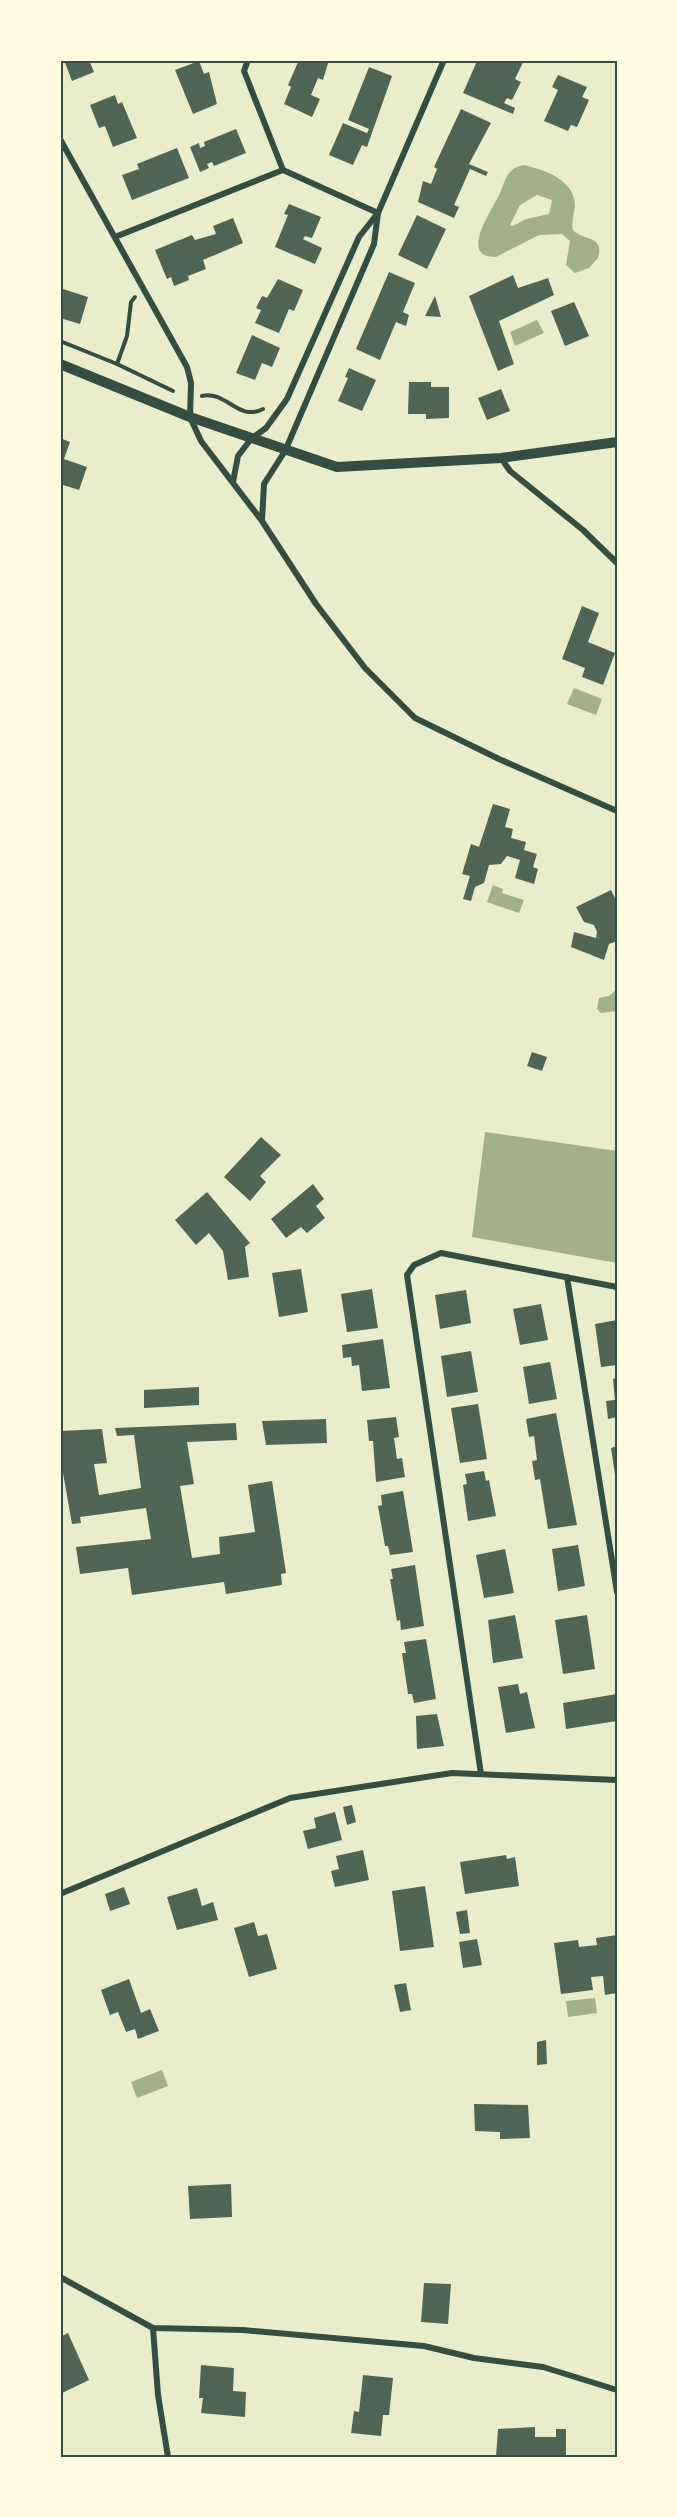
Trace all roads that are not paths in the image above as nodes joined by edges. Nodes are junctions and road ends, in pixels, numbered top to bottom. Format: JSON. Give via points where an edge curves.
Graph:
{"nodes":[{"id":1,"x":248,"y":60,"type":"edge"},
{"id":2,"x":444,"y":60,"type":"edge"},
{"id":3,"x":60,"y":139,"type":"edge"},
{"id":4,"x":283,"y":170,"type":"junction"},
{"id":5,"x":378,"y":213,"type":"junction"},
{"id":6,"x":115,"y":237,"type":"junction"},
{"id":7,"x":60,"y":364,"type":"edge"},
{"id":8,"x":190,"y":417,"type":"junction"},
{"id":9,"x":251,"y":439,"type":"junction"},
{"id":10,"x":617,"y":442,"type":"edge"},
{"id":11,"x":285,"y":451,"type":"junction"},
{"id":12,"x":501,"y":458,"type":"junction"},
{"id":13,"x":233,"y":483,"type":"junction"},
{"id":14,"x":262,"y":521,"type":"junction"},
{"id":15,"x":617,"y":563,"type":"edge"},
{"id":16,"x":617,"y":811,"type":"edge"},
{"id":17,"x":567,"y":1277,"type":"junction"},
{"id":18,"x":617,"y":1287,"type":"edge"},
{"id":19,"x":617,"y":1593,"type":"edge"},
{"id":20,"x":481,"y":1774,"type":"junction"},
{"id":21,"x":617,"y":1780,"type":"edge"},
{"id":22,"x":60,"y":1894,"type":"edge"},
{"id":23,"x":60,"y":2277,"type":"edge"},
{"id":24,"x":153,"y":2328,"type":"junction"},
{"id":25,"x":617,"y":2390,"type":"edge"},
{"id":26,"x":168,"y":2457,"type":"edge"}],
"edges":[{"from":1,"to":4,"type":"street","via":[[244,71]]},
{"from":2,"to":5,"type":"street"},
{"from":3,"to":6,"type":"street"},
{"from":4,"to":5,"type":"street"},
{"from":4,"to":6,"type":"street"},
{"from":5,"to":9,"type":"street","via":[[359,237],[287,399],[266,428]]},
{"from":5,"to":11,"type":"street","via":[[374,244]]},
{"from":6,"to":8,"type":"street","via":[[187,367]]},
{"from":7,"to":8,"type":"street"},
{"from":8,"to":9,"type":"street"},
{"from":8,"to":13,"type":"street","via":[[201,441]]},
{"from":9,"to":11,"type":"street"},
{"from":9,"to":13,"type":"street","via":[[238,456]]},
{"from":10,"to":12,"type":"street"},
{"from":11,"to":12,"type":"street","via":[[337,467]]},
{"from":11,"to":14,"type":"street","via":[[264,484]]},
{"from":12,"to":15,"type":"street","via":[[510,471]]},
{"from":13,"to":14,"type":"street"},
{"from":14,"to":16,"type":"street","via":[[316,604],[365,668],[415,718]]},
{"from":17,"to":18,"type":"street"},
{"from":17,"to":19,"type":"street"},
{"from":17,"to":20,"type":"street","via":[[441,1253],[414,1265],[407,1275]]},
{"from":20,"to":21,"type":"street"},
{"from":20,"to":22,"type":"street","via":[[452,1773],[290,1798]]},
{"from":23,"to":24,"type":"street"},
{"from":24,"to":25,"type":"street","via":[[243,2330],[424,2346],[474,2358],[543,2367]]},
{"from":24,"to":26,"type":"street"}]}
